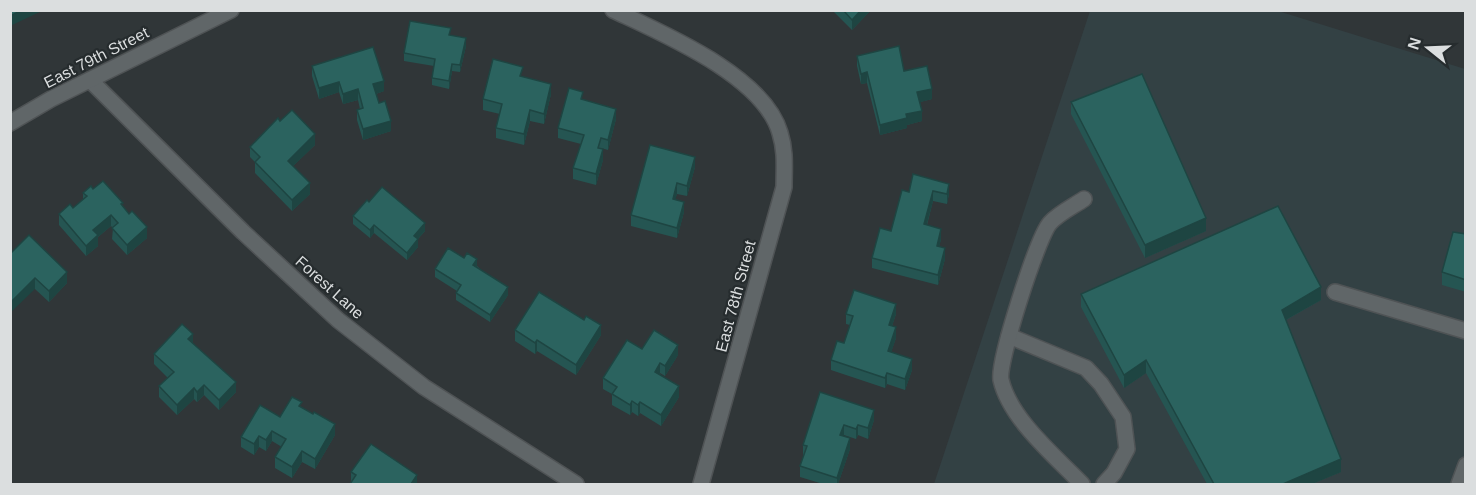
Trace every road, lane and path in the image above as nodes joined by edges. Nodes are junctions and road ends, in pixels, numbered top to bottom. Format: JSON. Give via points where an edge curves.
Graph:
{"nodes":[{"id":1,"x":231,"y":10,"type":"edge"},
{"id":2,"x":613,"y":10,"type":"edge"},
{"id":3,"x":204,"y":17,"type":"edge"},
{"id":4,"x":90,"y":80,"type":"junction"},
{"id":5,"x":10,"y":123,"type":"edge"},
{"id":6,"x":1084,"y":199,"type":"dead end"},
{"id":7,"x":1335,"y":292,"type":"dead end"},
{"id":8,"x":1466,"y":331,"type":"edge"},
{"id":9,"x":1009,"y":336,"type":"junction"},
{"id":10,"x":1466,"y":465,"type":"edge"},
{"id":11,"x":576,"y":484,"type":"edge"},
{"id":12,"x":701,"y":484,"type":"edge"},
{"id":13,"x":1082,"y":484,"type":"edge"},
{"id":14,"x":1104,"y":484,"type":"edge"},
{"id":15,"x":1459,"y":484,"type":"edge"}],
"edges":[{"from":1,"to":3,"type":"street","name":"East 79th Street"},
{"from":2,"to":12,"type":"street","name":"East 78th Street","via":[[688,48],[760,98],[781,135],[785,156],[783,187]]},
{"from":3,"to":4,"type":"street","name":"East 79th Street"},
{"from":4,"to":5,"type":"street","name":"East 79th Street"},
{"from":4,"to":11,"type":"street","name":"Forest Lane","via":[[338,320],[424,387]]},
{"from":6,"to":9,"type":"street","via":[[1049,224],[1030,268]]},
{"from":7,"to":8,"type":"street"},
{"from":9,"to":13,"type":"street","via":[[1000,378],[1014,412]]},
{"from":9,"to":14,"type":"street","via":[[1086,368],[1123,417],[1127,449]]},
{"from":10,"to":15,"type":"street"}]}
